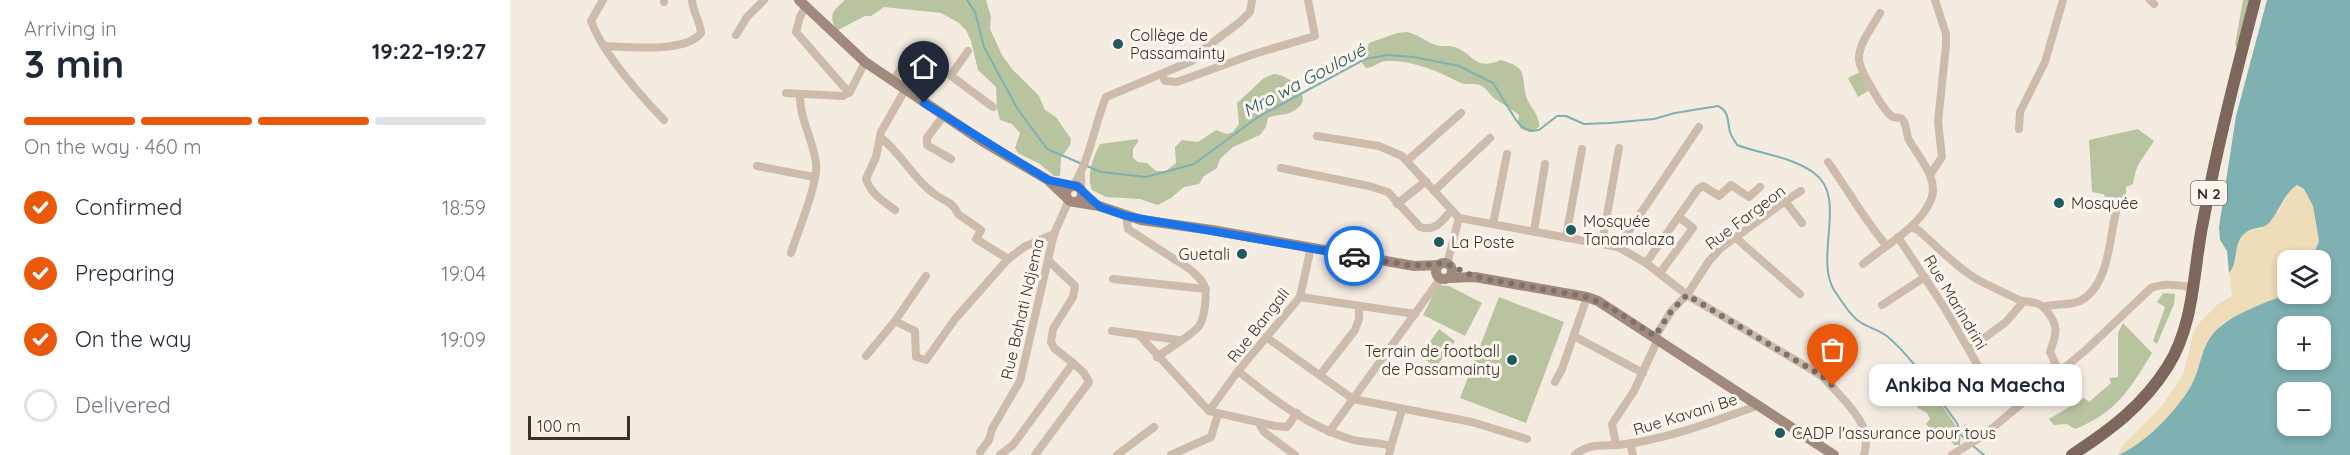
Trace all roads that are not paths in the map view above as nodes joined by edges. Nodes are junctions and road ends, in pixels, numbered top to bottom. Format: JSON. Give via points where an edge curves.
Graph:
{"nodes":[{"id":1,"x":603,"y":0,"type":"edge"},
{"id":2,"x":692,"y":0,"type":"edge"},
{"id":3,"x":764,"y":0,"type":"edge"},
{"id":4,"x":1252,"y":0,"type":"edge"},
{"id":5,"x":1308,"y":0,"type":"edge"},
{"id":6,"x":1935,"y":0,"type":"edge"},
{"id":7,"x":2063,"y":0,"type":"edge"},
{"id":8,"x":2255,"y":0,"type":"edge"},
{"id":9,"x":803,"y":3,"type":"edge"},
{"id":10,"x":1880,"y":13,"type":"dead end"},
{"id":11,"x":736,"y":35,"type":"dead end"},
{"id":12,"x":605,"y":46,"type":"junction"},
{"id":13,"x":968,"y":51,"type":"dead end"},
{"id":14,"x":865,"y":62,"type":"junction"},
{"id":15,"x":951,"y":75,"type":"junction"},
{"id":16,"x":1162,"y":75,"type":"junction"},
{"id":17,"x":892,"y":81,"type":"junction"},
{"id":18,"x":905,"y":90,"type":"junction"},
{"id":19,"x":850,"y":92,"type":"junction"},
{"id":20,"x":786,"y":93,"type":"dead end"},
{"id":21,"x":800,"y":94,"type":"junction"},
{"id":22,"x":993,"y":107,"type":"dead end"},
{"id":23,"x":1461,"y":113,"type":"dead end"},
{"id":24,"x":944,"y":115,"type":"junction"},
{"id":25,"x":664,"y":120,"type":"dead end"},
{"id":26,"x":1700,"y":127,"type":"dead end"},
{"id":27,"x":2019,"y":129,"type":"dead end"},
{"id":28,"x":1317,"y":136,"type":"dead end"},
{"id":29,"x":880,"y":137,"type":"junction"},
{"id":30,"x":1490,"y":138,"type":"dead end"},
{"id":31,"x":1619,"y":148,"type":"dead end"},
{"id":32,"x":1582,"y":150,"type":"dead end"},
{"id":33,"x":1508,"y":154,"type":"dead end"},
{"id":34,"x":951,"y":159,"type":"dead end"},
{"id":35,"x":1408,"y":160,"type":"junction"},
{"id":36,"x":1828,"y":162,"type":"dead end"},
{"id":37,"x":1545,"y":164,"type":"dead end"},
{"id":38,"x":757,"y":166,"type":"dead end"},
{"id":39,"x":1281,"y":168,"type":"dead end"},
{"id":40,"x":1930,"y":175,"type":"junction"},
{"id":41,"x":814,"y":177,"type":"junction"},
{"id":42,"x":1048,"y":180,"type":"junction"},
{"id":43,"x":1426,"y":181,"type":"junction"},
{"id":44,"x":1760,"y":187,"type":"dead end"},
{"id":45,"x":1077,"y":189,"type":"junction"},
{"id":46,"x":1435,"y":190,"type":"junction"},
{"id":47,"x":1801,"y":191,"type":"dead end"},
{"id":48,"x":1070,"y":200,"type":"junction"},
{"id":49,"x":1785,"y":201,"type":"junction"},
{"id":50,"x":1397,"y":204,"type":"junction"},
{"id":51,"x":1100,"y":207,"type":"junction"},
{"id":52,"x":895,"y":210,"type":"dead end"},
{"id":53,"x":1451,"y":211,"type":"junction"},
{"id":54,"x":2116,"y":212,"type":"dead end"},
{"id":55,"x":1126,"y":216,"type":"junction"},
{"id":56,"x":1679,"y":217,"type":"junction"},
{"id":57,"x":1459,"y":218,"type":"junction"},
{"id":58,"x":1802,"y":223,"type":"dead end"},
{"id":59,"x":1493,"y":224,"type":"junction"},
{"id":60,"x":1911,"y":227,"type":"junction"},
{"id":61,"x":1534,"y":231,"type":"junction"},
{"id":62,"x":1054,"y":234,"type":"junction"},
{"id":63,"x":1566,"y":237,"type":"junction"},
{"id":64,"x":1898,"y":237,"type":"junction"},
{"id":65,"x":1737,"y":239,"type":"junction"},
{"id":66,"x":1602,"y":243,"type":"junction"},
{"id":67,"x":1886,"y":245,"type":"junction"},
{"id":68,"x":1311,"y":247,"type":"junction"},
{"id":69,"x":1618,"y":247,"type":"junction"},
{"id":70,"x":791,"y":253,"type":"dead end"},
{"id":71,"x":1008,"y":259,"type":"junction"},
{"id":72,"x":1049,"y":261,"type":"junction"},
{"id":73,"x":1646,"y":263,"type":"junction"},
{"id":74,"x":1863,"y":264,"type":"dead end"},
{"id":75,"x":1443,"y":271,"type":"junction"},
{"id":76,"x":1660,"y":273,"type":"junction"},
{"id":77,"x":926,"y":276,"type":"dead end"},
{"id":78,"x":1925,"y":277,"type":"junction"},
{"id":79,"x":1113,"y":279,"type":"dead end"},
{"id":80,"x":2192,"y":288,"type":"junction"},
{"id":81,"x":1206,"y":289,"type":"junction"},
{"id":82,"x":1800,"y":294,"type":"dead end"},
{"id":83,"x":1687,"y":295,"type":"junction"},
{"id":84,"x":1300,"y":297,"type":"junction"},
{"id":85,"x":1587,"y":297,"type":"junction"},
{"id":86,"x":2023,"y":302,"type":"junction"},
{"id":87,"x":1882,"y":305,"type":"dead end"},
{"id":88,"x":1359,"y":306,"type":"junction"},
{"id":89,"x":2043,"y":307,"type":"junction"},
{"id":90,"x":1415,"y":314,"type":"junction"},
{"id":91,"x":894,"y":321,"type":"junction"},
{"id":92,"x":1112,"y":331,"type":"dead end"},
{"id":93,"x":1138,"y":335,"type":"junction"},
{"id":94,"x":1574,"y":336,"type":"junction"},
{"id":95,"x":1266,"y":337,"type":"junction"},
{"id":96,"x":1656,"y":338,"type":"junction"},
{"id":97,"x":1179,"y":340,"type":"junction"},
{"id":98,"x":1969,"y":349,"type":"junction"},
{"id":99,"x":866,"y":356,"type":"dead end"},
{"id":100,"x":1157,"y":357,"type":"junction"},
{"id":101,"x":1073,"y":363,"type":"junction"},
{"id":102,"x":1238,"y":371,"type":"junction"},
{"id":103,"x":2059,"y":371,"type":"junction"},
{"id":104,"x":1643,"y":373,"type":"junction"},
{"id":105,"x":1320,"y":375,"type":"junction"},
{"id":106,"x":1555,"y":382,"type":"dead end"},
{"id":107,"x":1988,"y":383,"type":"dead end"},
{"id":108,"x":1353,"y":399,"type":"junction"},
{"id":109,"x":1756,"y":406,"type":"junction"},
{"id":110,"x":1402,"y":410,"type":"junction"},
{"id":111,"x":1209,"y":411,"type":"junction"},
{"id":112,"x":1297,"y":413,"type":"junction"},
{"id":113,"x":1218,"y":414,"type":"junction"},
{"id":114,"x":1258,"y":422,"type":"junction"},
{"id":115,"x":1154,"y":427,"type":"dead end"},
{"id":116,"x":1329,"y":432,"type":"junction"},
{"id":117,"x":1527,"y":439,"type":"dead end"},
{"id":118,"x":1630,"y":442,"type":"junction"},
{"id":119,"x":1616,"y":445,"type":"junction"},
{"id":120,"x":1391,"y":446,"type":"junction"},
{"id":121,"x":982,"y":454,"type":"edge"},
{"id":122,"x":1954,"y":454,"type":"edge"},
{"id":123,"x":1000,"y":455,"type":"edge"},
{"id":124,"x":1035,"y":455,"type":"edge"},
{"id":125,"x":1117,"y":455,"type":"edge"},
{"id":126,"x":1171,"y":455,"type":"edge"},
{"id":127,"x":1294,"y":455,"type":"edge"},
{"id":128,"x":1389,"y":455,"type":"edge"},
{"id":129,"x":1575,"y":455,"type":"edge"},
{"id":130,"x":1633,"y":455,"type":"edge"},
{"id":131,"x":1834,"y":455,"type":"edge"},
{"id":132,"x":1864,"y":455,"type":"edge"},
{"id":133,"x":2072,"y":455,"type":"edge"}],
"edges":[{"from":1,"to":12,"type":"street","via":[[591,21]]},
{"from":2,"to":12,"type":"street","via":[[701,25],[696,40],[679,45]]},
{"from":3,"to":11,"type":"street"},
{"from":4,"to":16,"type":"street","via":[[1250,12],[1232,30],[1192,61]]},
{"from":5,"to":16,"type":"street","via":[[1315,36],[1177,82],[1165,81]]},
{"from":6,"to":40,"type":"street","via":[[1946,45],[1938,122],[1942,157]]},
{"from":7,"to":27,"type":"street","via":[[2045,62],[2020,112]]},
{"from":8,"to":80,"type":"main road","number":"N 2","via":[[2231,91]]},
{"from":9,"to":14,"type":"main road"},
{"from":9,"to":19,"type":"street","via":[[796,32]]},
{"from":10,"to":40,"type":"street","via":[[1862,48],[1859,64],[1881,103],[1892,116],[1904,122],[1908,139]]},
{"from":12,"to":25,"type":"street"},
{"from":13,"to":15,"type":"street"},
{"from":14,"to":17,"type":"main road"},
{"from":14,"to":19,"type":"street"},
{"from":15,"to":17,"type":"street","via":[[916,50]]},
{"from":15,"to":22,"type":"street"},
{"from":16,"to":45,"type":"street","via":[[1106,98]]},
{"from":17,"to":18,"type":"main road"},
{"from":18,"to":24,"type":"main road"},
{"from":18,"to":29,"type":"street"},
{"from":19,"to":21,"type":"street","via":[[843,96]]},
{"from":20,"to":21,"type":"street"},
{"from":21,"to":41,"type":"street","via":[[817,165]]},
{"from":23,"to":35,"type":"street"},
{"from":24,"to":34,"type":"street","via":[[927,138],[927,145]]},
{"from":24,"to":42,"type":"main road"},
{"from":26,"to":69,"type":"street"},
{"from":28,"to":35,"type":"street","via":[[1379,146]]},
{"from":29,"to":52,"type":"street","via":[[866,179],[877,197]]},
{"from":29,"to":71,"type":"street","via":[[894,147],[932,192],[981,230],[976,239]]},
{"from":30,"to":46,"type":"street"},
{"from":31,"to":66,"type":"street"},
{"from":32,"to":63,"type":"street"},
{"from":33,"to":59,"type":"street"},
{"from":35,"to":43,"type":"street"},
{"from":36,"to":67,"type":"street","via":[[1851,194],[1856,208]]},
{"from":37,"to":61,"type":"street"},
{"from":38,"to":41,"type":"street"},
{"from":39,"to":50,"type":"street","via":[[1369,186],[1388,192]]},
{"from":40,"to":60,"type":"street","via":[[1932,200]]},
{"from":41,"to":70,"type":"street"},
{"from":42,"to":45,"type":"main road"},
{"from":42,"to":48,"type":"main road"},
{"from":43,"to":46,"type":"street"},
{"from":43,"to":50,"type":"street"},
{"from":44,"to":56,"type":"street","via":[[1749,197],[1731,185],[1719,196],[1703,186]]},
{"from":45,"to":48,"type":"main road","via":[[1082,198]]},
{"from":45,"to":51,"type":"main road"},
{"from":46,"to":53,"type":"street"},
{"from":47,"to":49,"type":"street","name":"Rue Fargeon"},
{"from":48,"to":51,"type":"main road"},
{"from":48,"to":62,"type":"street","name":"Rue Bahati Ndjema"},
{"from":49,"to":58,"type":"street"},
{"from":49,"to":65,"type":"street","name":"Rue Fargeon"},
{"from":50,"to":53,"type":"street","via":[[1427,229],[1437,226]]},
{"from":51,"to":55,"type":"main road"},
{"from":53,"to":57,"type":"street"},
{"from":54,"to":89,"type":"street","via":[[2105,266],[2095,286],[2079,302]]},
{"from":55,"to":68,"type":"main road"},
{"from":55,"to":81,"type":"street","via":[[1128,230],[1191,270]]},
{"from":56,"to":73,"type":"street"},
{"from":56,"to":76,"type":"street","via":[[1693,228]]},
{"from":57,"to":59,"type":"street"},
{"from":57,"to":75,"type":"street"},
{"from":59,"to":61,"type":"street"},
{"from":60,"to":64,"type":"street"},
{"from":60,"to":86,"type":"street","via":[[1979,280]]},
{"from":61,"to":63,"type":"street"},
{"from":62,"to":71,"type":"street"},
{"from":62,"to":72,"type":"street","name":"Rue Bahati Ndjema"},
{"from":63,"to":66,"type":"street"},
{"from":64,"to":67,"type":"street"},
{"from":64,"to":78,"type":"street","name":"Rue Marindrini"},
{"from":65,"to":82,"type":"street"},
{"from":65,"to":83,"type":"street","name":"Rue Fargeon","via":[[1709,261]]},
{"from":66,"to":69,"type":"street"},
{"from":67,"to":74,"type":"street"},
{"from":68,"to":75,"type":"main road"},
{"from":68,"to":84,"type":"street","name":"Rue Bangali"},
{"from":69,"to":73,"type":"street"},
{"from":71,"to":91,"type":"street","via":[[955,319],[926,360],[916,357],[915,331]]},
{"from":72,"to":101,"type":"street","via":[[1075,286],[1073,297],[1053,329],[1051,342]]},
{"from":72,"to":121,"type":"street","name":"Rue Bahati Ndjema","via":[[1020,381]]},
{"from":73,"to":76,"type":"street"},
{"from":75,"to":85,"type":"main road"},
{"from":75,"to":90,"type":"street"},
{"from":76,"to":83,"type":"street"},
{"from":77,"to":91,"type":"street"},
{"from":78,"to":87,"type":"street"},
{"from":78,"to":98,"type":"street","name":"Rue Marindrini"},
{"from":79,"to":81,"type":"street"},
{"from":80,"to":103,"type":"street","via":[[2151,288],[2087,350]]},
{"from":80,"to":133,"type":"main road","number":"N 2","via":[[2183,336],[2168,366],[2121,421]]},
{"from":81,"to":97,"type":"street","via":[[1199,326]]},
{"from":83,"to":96,"type":"street","name":"Rue Fargeon","via":[[1672,310]]},
{"from":83,"to":132,"type":"street","via":[[1822,376],[1863,428]]},
{"from":84,"to":88,"type":"street"},
{"from":84,"to":95,"type":"street","name":"Rue Bangali"},
{"from":85,"to":94,"type":"street"},
{"from":85,"to":96,"type":"main road"},
{"from":86,"to":89,"type":"street","via":[[2033,301]]},
{"from":86,"to":98,"type":"street","via":[[2006,322]]},
{"from":88,"to":90,"type":"street"},
{"from":88,"to":105,"type":"street","via":[[1355,330]]},
{"from":89,"to":103,"type":"street","via":[[2057,332],[2050,352]]},
{"from":90,"to":108,"type":"street"},
{"from":91,"to":99,"type":"street"},
{"from":92,"to":93,"type":"street"},
{"from":93,"to":97,"type":"street"},
{"from":93,"to":100,"type":"street"},
{"from":94,"to":104,"type":"street"},
{"from":94,"to":106,"type":"street"},
{"from":95,"to":102,"type":"street","name":"Rue Bangali"},
{"from":95,"to":105,"type":"street"},
{"from":96,"to":104,"type":"street","name":"Rue Fargeon"},
{"from":96,"to":109,"type":"main road"},
{"from":97,"to":100,"type":"street"},
{"from":98,"to":107,"type":"street","name":"Rue Marindrini"},
{"from":100,"to":111,"type":"street"},
{"from":101,"to":123,"type":"street","via":[[1013,445]]},
{"from":101,"to":124,"type":"street","via":[[1089,382]]},
{"from":102,"to":111,"type":"street","name":"Rue Bangali"},
{"from":102,"to":112,"type":"street"},
{"from":103,"to":122,"type":"street","via":[[1984,435]]},
{"from":104,"to":119,"type":"street","name":"Rue Fargeon","via":[[1612,424]]},
{"from":105,"to":108,"type":"street"},
{"from":108,"to":110,"type":"street"},
{"from":108,"to":116,"type":"street"},
{"from":109,"to":118,"type":"street","name":"Rue Kavani Be","via":[[1686,430]]},
{"from":109,"to":131,"type":"main road"},
{"from":110,"to":117,"type":"street","via":[[1472,422]]},
{"from":110,"to":120,"type":"street"},
{"from":111,"to":113,"type":"street"},
{"from":112,"to":114,"type":"street","via":[[1287,427]]},
{"from":112,"to":116,"type":"street"},
{"from":113,"to":114,"type":"street"},
{"from":113,"to":126,"type":"street","via":[[1211,437]]},
{"from":114,"to":127,"type":"street","via":[[1264,432]]},
{"from":115,"to":125,"type":"street"},
{"from":116,"to":120,"type":"street"},
{"from":118,"to":119,"type":"street"},
{"from":118,"to":130,"type":"street","name":"Rue Kavani Be"},
{"from":119,"to":129,"type":"street","via":[[1600,445]]},
{"from":120,"to":128,"type":"street"}]}
